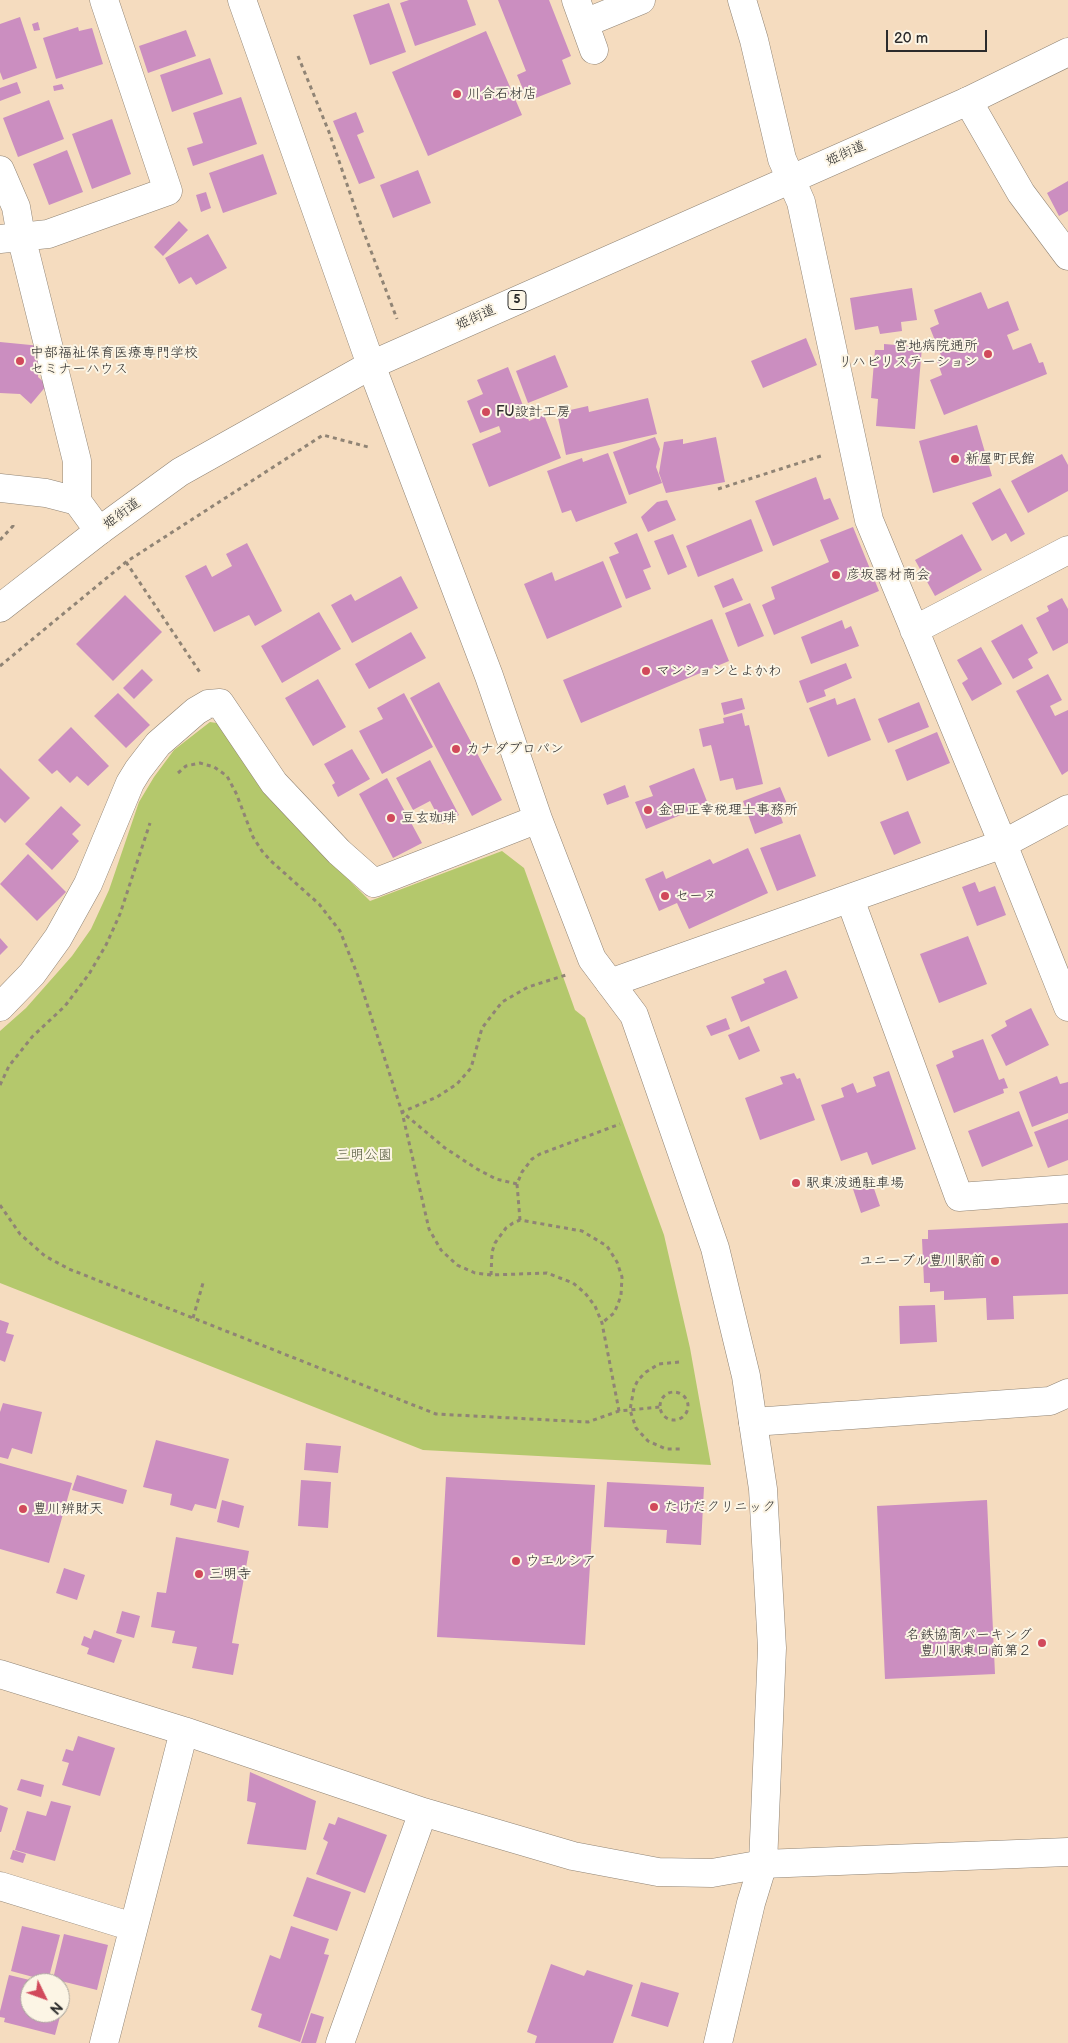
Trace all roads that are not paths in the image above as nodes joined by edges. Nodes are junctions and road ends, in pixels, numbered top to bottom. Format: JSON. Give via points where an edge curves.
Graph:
{"nodes":[{"id":1,"x":104,"y":0,"type":"edge"},
{"id":2,"x":242,"y":0,"type":"edge"},
{"id":3,"x":640,"y":0,"type":"edge"},
{"id":4,"x":742,"y":0,"type":"edge"},
{"id":5,"x":580,"y":11,"type":"edge"},
{"id":6,"x":594,"y":50,"type":"dead end"},
{"id":7,"x":1068,"y":52,"type":"edge"},
{"id":8,"x":968,"y":101,"type":"junction"},
{"id":9,"x":0,"y":170,"type":"edge"},
{"id":10,"x":792,"y":178,"type":"junction"},
{"id":11,"x":10,"y":238,"type":"edge"},
{"id":12,"x":1068,"y":256,"type":"edge"},
{"id":13,"x":371,"y":365,"type":"junction"},
{"id":14,"x":0,"y":488,"type":"edge"},
{"id":15,"x":77,"y":501,"type":"junction"},
{"id":16,"x":99,"y":531,"type":"junction"},
{"id":17,"x":1068,"y":550,"type":"edge"},
{"id":18,"x":0,"y":608,"type":"edge"},
{"id":19,"x":914,"y":630,"type":"junction"},
{"id":20,"x":1068,"y":809,"type":"edge"},
{"id":21,"x":538,"y":818,"type":"junction"},
{"id":22,"x":1003,"y":844,"type":"junction"},
{"id":23,"x":850,"y":899,"type":"junction"},
{"id":24,"x":610,"y":983,"type":"junction"},
{"id":25,"x":0,"y":1007,"type":"edge"},
{"id":26,"x":1068,"y":1007,"type":"edge"},
{"id":27,"x":1068,"y":1189,"type":"edge"},
{"id":28,"x":1062,"y":1401,"type":"edge"},
{"id":29,"x":753,"y":1422,"type":"junction"},
{"id":30,"x":0,"y":1674,"type":"edge"},
{"id":31,"x":184,"y":1731,"type":"junction"},
{"id":32,"x":423,"y":1812,"type":"junction"},
{"id":33,"x":1068,"y":1852,"type":"edge"},
{"id":34,"x":763,"y":1864,"type":"junction"},
{"id":35,"x":0,"y":1886,"type":"edge"},
{"id":36,"x":133,"y":1927,"type":"junction"},
{"id":37,"x":104,"y":2043,"type":"edge"},
{"id":38,"x":340,"y":2043,"type":"edge"},
{"id":39,"x":718,"y":2043,"type":"edge"}],
"edges":[{"from":1,"to":11,"type":"street","via":[[168,191],[48,234]]},
{"from":2,"to":13,"type":"street"},
{"from":3,"to":5,"type":"street"},
{"from":4,"to":10,"type":"street","via":[[782,159]]},
{"from":5,"to":6,"type":"street"},
{"from":7,"to":8,"type":"street","name":"姫街道","number":"5"},
{"from":8,"to":10,"type":"street","name":"姫街道","number":"5"},
{"from":8,"to":12,"type":"street","via":[[1021,193]]},
{"from":9,"to":11,"type":"street","via":[[16,208]]},
{"from":10,"to":13,"type":"street","name":"姫街道","number":"5"},
{"from":10,"to":19,"type":"street","via":[[801,202],[869,520]]},
{"from":11,"to":15,"type":"street","via":[[77,461]]},
{"from":13,"to":16,"type":"street","name":"姫街道","number":"5","via":[[180,472]]},
{"from":13,"to":21,"type":"street","via":[[489,676]]},
{"from":14,"to":15,"type":"street","via":[[46,493]]},
{"from":15,"to":16,"type":"street"},
{"from":16,"to":18,"type":"street","name":"姫街道","number":"5"},
{"from":17,"to":19,"type":"street"},
{"from":19,"to":22,"type":"street"},
{"from":20,"to":22,"type":"street"},
{"from":21,"to":24,"type":"street","via":[[592,959]]},
{"from":21,"to":25,"type":"street","via":[[374,883],[339,852],[274,783],[220,703],[208,704],[196,711],[149,755],[130,783],[88,884],[58,938],[32,974]]},
{"from":22,"to":23,"type":"street"},
{"from":22,"to":26,"type":"street"},
{"from":23,"to":24,"type":"street"},
{"from":23,"to":27,"type":"street","via":[[959,1197]]},
{"from":24,"to":29,"type":"street","via":[[634,1015],[715,1248],[746,1376]]},
{"from":28,"to":29,"type":"street"},
{"from":29,"to":34,"type":"street","via":[[763,1489],[772,1648]]},
{"from":30,"to":31,"type":"street"},
{"from":31,"to":32,"type":"street"},
{"from":31,"to":36,"type":"street"},
{"from":32,"to":34,"type":"street","via":[[573,1856],[658,1872],[712,1873]]},
{"from":32,"to":38,"type":"street"},
{"from":33,"to":34,"type":"street"},
{"from":34,"to":39,"type":"street"},
{"from":35,"to":36,"type":"street"},
{"from":36,"to":37,"type":"street"}]}
